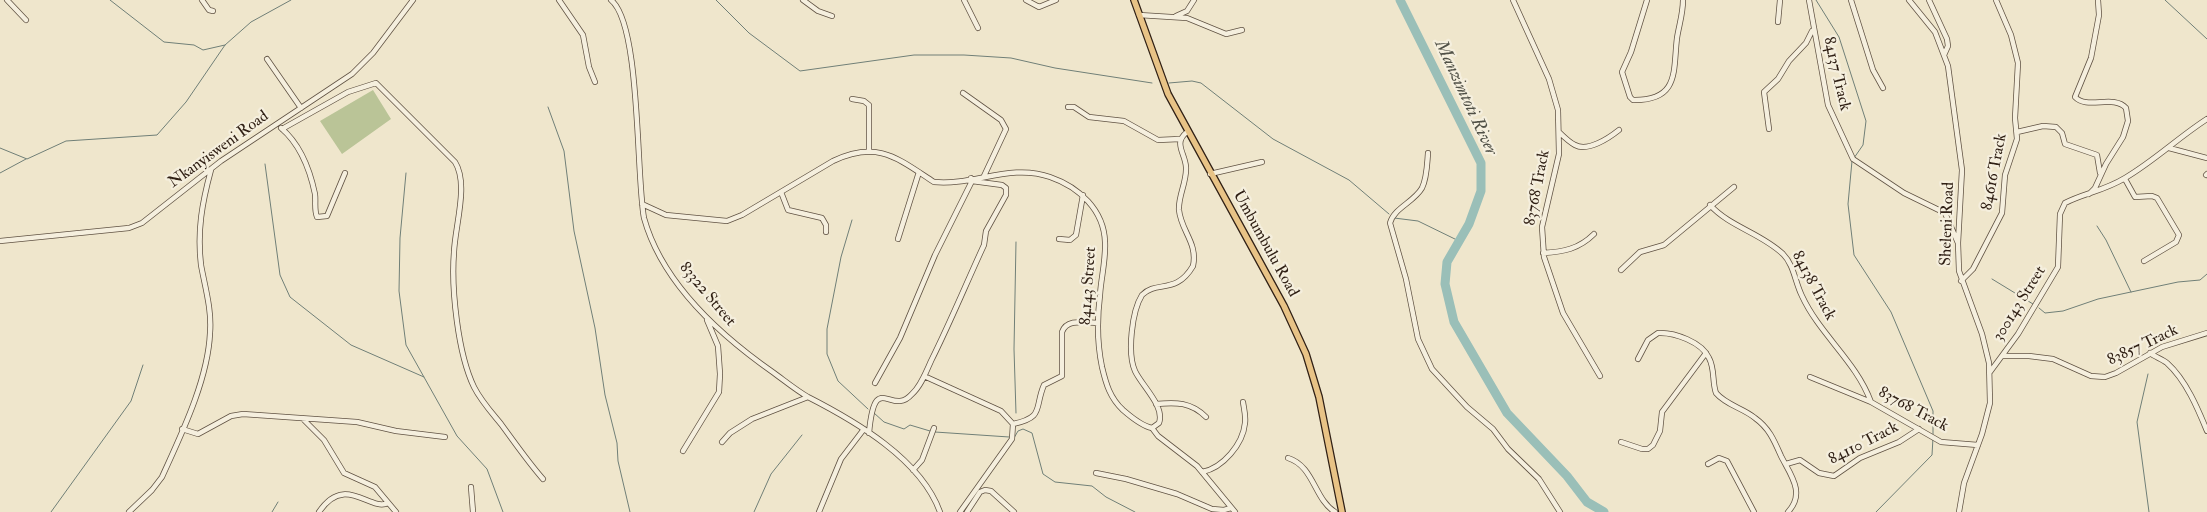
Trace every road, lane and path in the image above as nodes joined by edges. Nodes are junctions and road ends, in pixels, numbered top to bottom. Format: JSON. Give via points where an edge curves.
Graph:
{"nodes":[{"id":1,"x":7,"y":0,"type":"edge"},
{"id":2,"x":202,"y":0,"type":"edge"},
{"id":3,"x":413,"y":0,"type":"edge"},
{"id":4,"x":559,"y":0,"type":"edge"},
{"id":5,"x":611,"y":0,"type":"edge"},
{"id":6,"x":622,"y":0,"type":"edge"},
{"id":7,"x":803,"y":0,"type":"edge"},
{"id":8,"x":964,"y":0,"type":"edge"},
{"id":9,"x":1026,"y":0,"type":"edge"},
{"id":10,"x":1056,"y":0,"type":"edge"},
{"id":11,"x":1134,"y":0,"type":"edge"},
{"id":12,"x":1194,"y":0,"type":"edge"},
{"id":13,"x":1513,"y":0,"type":"edge"},
{"id":14,"x":1647,"y":0,"type":"edge"},
{"id":15,"x":1683,"y":0,"type":"edge"},
{"id":16,"x":1780,"y":0,"type":"edge"},
{"id":17,"x":1808,"y":0,"type":"edge"},
{"id":18,"x":1852,"y":0,"type":"edge"},
{"id":19,"x":1909,"y":0,"type":"edge"},
{"id":20,"x":1929,"y":0,"type":"edge"},
{"id":21,"x":1997,"y":0,"type":"edge"},
{"id":22,"x":2098,"y":0,"type":"edge"},
{"id":23,"x":617,"y":5,"type":"junction"},
{"id":24,"x":213,"y":11,"type":"dead end"},
{"id":25,"x":1139,"y":15,"type":"junction"},
{"id":26,"x":832,"y":16,"type":"dead end"},
{"id":27,"x":1175,"y":16,"type":"junction"},
{"id":28,"x":26,"y":20,"type":"dead end"},
{"id":29,"x":1778,"y":22,"type":"dead end"},
{"id":30,"x":978,"y":28,"type":"dead end"},
{"id":31,"x":1242,"y":30,"type":"dead end"},
{"id":32,"x":1813,"y":30,"type":"junction"},
{"id":33,"x":1944,"y":55,"type":"junction"},
{"id":34,"x":267,"y":59,"type":"dead end"},
{"id":35,"x":595,"y":82,"type":"dead end"},
{"id":36,"x":1883,"y":88,"type":"dead end"},
{"id":37,"x":963,"y":93,"type":"dead end"},
{"id":38,"x":852,"y":99,"type":"dead end"},
{"id":39,"x":1068,"y":106,"type":"dead end"},
{"id":40,"x":301,"y":108,"type":"junction"},
{"id":41,"x":2207,"y":119,"type":"edge"},
{"id":42,"x":276,"y":125,"type":"junction"},
{"id":43,"x":282,"y":129,"type":"junction"},
{"id":44,"x":1769,"y":129,"type":"dead end"},
{"id":45,"x":1619,"y":130,"type":"dead end"},
{"id":46,"x":1187,"y":132,"type":"junction"},
{"id":47,"x":1559,"y":132,"type":"junction"},
{"id":48,"x":2017,"y":132,"type":"junction"},
{"id":49,"x":1180,"y":139,"type":"junction"},
{"id":50,"x":2169,"y":148,"type":"junction"},
{"id":51,"x":870,"y":150,"type":"junction"},
{"id":52,"x":1428,"y":153,"type":"dead end"},
{"id":53,"x":2207,"y":158,"type":"edge"},
{"id":54,"x":1262,"y":162,"type":"dead end"},
{"id":55,"x":211,"y":169,"type":"junction"},
{"id":56,"x":920,"y":172,"type":"junction"},
{"id":57,"x":345,"y":173,"type":"dead end"},
{"id":58,"x":1210,"y":174,"type":"junction"},
{"id":59,"x":2100,"y":175,"type":"junction"},
{"id":60,"x":984,"y":176,"type":"junction"},
{"id":61,"x":2125,"y":179,"type":"junction"},
{"id":62,"x":971,"y":180,"type":"junction"},
{"id":63,"x":1734,"y":187,"type":"dead end"},
{"id":64,"x":782,"y":192,"type":"junction"},
{"id":65,"x":1083,"y":195,"type":"junction"},
{"id":66,"x":2086,"y":196,"type":"junction"},
{"id":67,"x":642,"y":204,"type":"junction"},
{"id":68,"x":1710,"y":205,"type":"junction"},
{"id":69,"x":826,"y":232,"type":"dead end"},
{"id":70,"x":1594,"y":234,"type":"dead end"},
{"id":71,"x":898,"y":239,"type":"dead end"},
{"id":72,"x":1059,"y":239,"type":"dead end"},
{"id":73,"x":0,"y":241,"type":"edge"},
{"id":74,"x":1958,"y":244,"type":"junction"},
{"id":75,"x":1543,"y":253,"type":"junction"},
{"id":76,"x":2144,"y":261,"type":"dead end"},
{"id":77,"x":1621,"y":270,"type":"dead end"},
{"id":78,"x":1960,"y":281,"type":"junction"},
{"id":79,"x":704,"y":314,"type":"junction"},
{"id":80,"x":1098,"y":323,"type":"junction"},
{"id":81,"x":2207,"y":333,"type":"edge"},
{"id":82,"x":2150,"y":353,"type":"junction"},
{"id":83,"x":1706,"y":354,"type":"junction"},
{"id":84,"x":2002,"y":356,"type":"junction"},
{"id":85,"x":1638,"y":359,"type":"dead end"},
{"id":86,"x":1990,"y":372,"type":"junction"},
{"id":87,"x":924,"y":376,"type":"junction"},
{"id":88,"x":1600,"y":376,"type":"dead end"},
{"id":89,"x":1810,"y":377,"type":"dead end"},
{"id":90,"x":876,"y":383,"type":"dead end"},
{"id":91,"x":808,"y":397,"type":"junction"},
{"id":92,"x":1243,"y":402,"type":"dead end"},
{"id":93,"x":1871,"y":402,"type":"junction"},
{"id":94,"x":1156,"y":404,"type":"junction"},
{"id":95,"x":1206,"y":417,"type":"dead end"},
{"id":96,"x":303,"y":419,"type":"junction"},
{"id":97,"x":1013,"y":424,"type":"junction"},
{"id":98,"x":934,"y":428,"type":"dead end"},
{"id":99,"x":1152,"y":428,"type":"junction"},
{"id":100,"x":182,"y":429,"type":"junction"},
{"id":101,"x":864,"y":429,"type":"junction"},
{"id":102,"x":1919,"y":430,"type":"junction"},
{"id":103,"x":2207,"y":431,"type":"edge"},
{"id":104,"x":869,"y":433,"type":"junction"},
{"id":105,"x":445,"y":437,"type":"dead end"},
{"id":106,"x":722,"y":442,"type":"dead end"},
{"id":107,"x":1621,"y":442,"type":"dead end"},
{"id":108,"x":1978,"y":445,"type":"junction"},
{"id":109,"x":683,"y":451,"type":"dead end"},
{"id":110,"x":1288,"y":458,"type":"dead end"},
{"id":111,"x":1708,"y":464,"type":"dead end"},
{"id":112,"x":1786,"y":464,"type":"junction"},
{"id":113,"x":913,"y":470,"type":"junction"},
{"id":114,"x":1202,"y":472,"type":"junction"},
{"id":115,"x":1096,"y":473,"type":"dead end"},
{"id":116,"x":543,"y":479,"type":"dead end"},
{"id":117,"x":471,"y":487,"type":"dead end"},
{"id":118,"x":388,"y":503,"type":"junction"},
{"id":119,"x":1233,"y":510,"type":"edge"},
{"id":120,"x":129,"y":512,"type":"edge"},
{"id":121,"x":318,"y":512,"type":"edge"},
{"id":122,"x":396,"y":512,"type":"edge"},
{"id":123,"x":473,"y":512,"type":"edge"},
{"id":124,"x":819,"y":512,"type":"edge"},
{"id":125,"x":940,"y":512,"type":"edge"},
{"id":126,"x":960,"y":512,"type":"edge"},
{"id":127,"x":967,"y":512,"type":"edge"},
{"id":128,"x":1014,"y":512,"type":"edge"},
{"id":129,"x":1335,"y":512,"type":"edge"},
{"id":130,"x":1342,"y":512,"type":"edge"},
{"id":131,"x":1560,"y":512,"type":"edge"},
{"id":132,"x":1754,"y":512,"type":"edge"},
{"id":133,"x":1788,"y":512,"type":"edge"},
{"id":134,"x":1959,"y":512,"type":"edge"}],
"edges":[{"from":1,"to":28,"type":"street"},
{"from":2,"to":24,"type":"street"},
{"from":3,"to":40,"type":"street","name":"Nkanyisweni Road","via":[[361,66]]},
{"from":4,"to":35,"type":"street","via":[[583,34]]},
{"from":5,"to":23,"type":"street"},
{"from":6,"to":23,"type":"street"},
{"from":7,"to":26,"type":"street"},
{"from":8,"to":30,"type":"street"},
{"from":9,"to":10,"type":"street","via":[[1039,7]]},
{"from":11,"to":25,"type":"main road","name":"Umbumbulu Road"},
{"from":12,"to":27,"type":"street","via":[[1187,12]]},
{"from":13,"to":47,"type":"street","name":"83768 Track","via":[[1554,93]]},
{"from":14,"to":15,"type":"street","via":[[1622,72],[1632,100],[1655,96],[1672,82],[1676,71]]},
{"from":16,"to":29,"type":"street"},
{"from":17,"to":32,"type":"street","name":"84137 Track"},
{"from":18,"to":36,"type":"street","via":[[1873,70]]},
{"from":19,"to":33,"type":"street","name":"Sheleni Road","via":[[1935,32]]},
{"from":20,"to":33,"type":"street","via":[[1947,39]]},
{"from":21,"to":48,"type":"street","name":"84616 Track","via":[[2011,34],[2018,63]]},
{"from":22,"to":59,"type":"street","via":[[2099,15],[2091,58],[2075,97],[2082,101],[2119,103],[2126,108],[2128,121],[2123,137]]},
{"from":23,"to":67,"type":"street","name":"83322 Street","via":[[631,58]]},
{"from":25,"to":27,"type":"street"},
{"from":25,"to":46,"type":"main road","name":"Umbumbulu Road","via":[[1168,94]]},
{"from":27,"to":31,"type":"street","via":[[1226,34]]},
{"from":32,"to":44,"type":"street","via":[[1778,79],[1764,92]]},
{"from":32,"to":74,"type":"street","name":"84137 Track","via":[[1828,105],[1853,159],[1904,193],[1945,213]]},
{"from":33,"to":74,"type":"street","name":"Sheleni Road","via":[[1962,161]]},
{"from":34,"to":40,"type":"street"},
{"from":37,"to":60,"type":"street","via":[[1001,120],[1006,129]]},
{"from":38,"to":51,"type":"street","via":[[869,105]]},
{"from":39,"to":49,"type":"street","via":[[1074,106],[1089,117],[1124,121],[1158,140]]},
{"from":40,"to":42,"type":"street","name":"Nkanyisweni Road"},
{"from":41,"to":50,"type":"street","name":"300143 Street"},
{"from":42,"to":43,"type":"street"},
{"from":42,"to":55,"type":"street","name":"Nkanyisweni Road"},
{"from":43,"to":57,"type":"street","via":[[296,144],[302,157],[313,189],[317,217],[327,216]]},
{"from":43,"to":116,"type":"street","via":[[348,92],[376,83],[459,167],[455,287],[465,358],[477,393]]},
{"from":45,"to":47,"type":"street","via":[[1596,144],[1582,147]]},
{"from":46,"to":49,"type":"street"},
{"from":46,"to":58,"type":"main road","name":"Umbumbulu Road"},
{"from":47,"to":75,"type":"street","name":"83768 Track","via":[[1557,169],[1542,227]]},
{"from":48,"to":59,"type":"street","via":[[2043,126],[2056,127],[2065,144],[2097,155]]},
{"from":48,"to":78,"type":"street","name":"84616 Track","via":[[2016,146],[2005,175],[2002,213],[1973,269]]},
{"from":49,"to":94,"type":"street","via":[[1186,164],[1180,213],[1194,245],[1193,266],[1178,283],[1149,290],[1142,295],[1130,348],[1134,370]]},
{"from":50,"to":53,"type":"street"},
{"from":50,"to":61,"type":"street","name":"300143 Street"},
{"from":51,"to":56,"type":"street","name":"84143 Street","via":[[906,163]]},
{"from":51,"to":64,"type":"street","via":[[833,161]]},
{"from":52,"to":131,"type":"street","via":[[1422,188],[1393,216],[1390,223],[1418,339],[1432,369],[1539,479]]},
{"from":54,"to":58,"type":"street"},
{"from":55,"to":73,"type":"street","name":"Nkanyisweni Road","via":[[133,227]]},
{"from":55,"to":100,"type":"street","via":[[200,210],[199,230],[210,338],[200,381]]},
{"from":56,"to":62,"type":"street","name":"84143 Street","via":[[934,182]]},
{"from":56,"to":71,"type":"street"},
{"from":58,"to":130,"type":"main road","name":"Umbumbulu Road","via":[[1284,306],[1306,354]]},
{"from":59,"to":66,"type":"street","via":[[2096,188]]},
{"from":60,"to":62,"type":"street","name":"84143 Street"},
{"from":60,"to":65,"type":"street","name":"84143 Street","via":[[1026,172],[1041,174],[1062,181]]},
{"from":61,"to":66,"type":"street","name":"300143 Street"},
{"from":61,"to":76,"type":"street","via":[[2135,197],[2152,196],[2160,201],[2179,235],[2176,242]]},
{"from":62,"to":87,"type":"street","via":[[1002,186],[1006,188],[1006,195],[986,231],[984,245]]},
{"from":62,"to":90,"type":"street","via":[[900,338]]},
{"from":63,"to":68,"type":"street"},
{"from":64,"to":67,"type":"street","via":[[728,221],[666,216]]},
{"from":64,"to":69,"type":"street","via":[[788,210],[822,218]]},
{"from":65,"to":72,"type":"street","via":[[1076,235],[1070,240]]},
{"from":65,"to":80,"type":"street","name":"84143 Street","via":[[1098,215],[1105,242]]},
{"from":66,"to":84,"type":"street","name":"300143 Street","via":[[2062,206],[2058,267]]},
{"from":67,"to":79,"type":"street","name":"83322 Street","via":[[646,224],[665,264]]},
{"from":68,"to":77,"type":"street","via":[[1664,245],[1644,250]]},
{"from":68,"to":93,"type":"street","name":"84138 Track","via":[[1733,224],[1755,234],[1786,257],[1808,308],[1829,339],[1850,361]]},
{"from":70,"to":75,"type":"street","via":[[1568,251]]},
{"from":74,"to":78,"type":"street","name":"Sheleni Road"},
{"from":75,"to":88,"type":"street","name":"83768 Track","via":[[1563,313]]},
{"from":78,"to":86,"type":"street","name":"Sheleni Road","via":[[1986,346]]},
{"from":79,"to":91,"type":"street","name":"83322 Street","via":[[743,351]]},
{"from":79,"to":109,"type":"street","via":[[718,346],[720,386]]},
{"from":80,"to":97,"type":"street","via":[[1071,322],[1065,326],[1062,332],[1062,376],[1044,385],[1040,406],[1033,417]]},
{"from":80,"to":99,"type":"street","name":"84143 Street","via":[[1102,364],[1113,400],[1128,415]]},
{"from":81,"to":82,"type":"street","name":"83857 Track"},
{"from":82,"to":84,"type":"street","name":"83857 Track","via":[[2116,373],[2098,377],[2053,359]]},
{"from":82,"to":103,"type":"street","via":[[2166,362],[2175,373]]},
{"from":83,"to":85,"type":"street","via":[[1686,340],[1662,333],[1651,338]]},
{"from":83,"to":107,"type":"street","via":[[1662,412],[1660,431],[1653,445],[1642,450]]},
{"from":83,"to":112,"type":"street","via":[[1716,393],[1763,424],[1774,438]]},
{"from":84,"to":86,"type":"street","name":"300143 Street"},
{"from":86,"to":108,"type":"street","name":"Sheleni Road","via":[[1990,403]]},
{"from":87,"to":97,"type":"street","via":[[1001,411]]},
{"from":87,"to":104,"type":"street","via":[[908,398],[898,401],[881,398],[875,402],[871,409]]},
{"from":89,"to":93,"type":"street","name":"83768 Track"},
{"from":91,"to":101,"type":"street","name":"83322 Street","via":[[833,408]]},
{"from":91,"to":106,"type":"street","via":[[743,424]]},
{"from":92,"to":114,"type":"street","via":[[1245,423],[1240,438],[1221,464]]},
{"from":93,"to":102,"type":"street","name":"83768 Track"},
{"from":94,"to":95,"type":"street","via":[[1188,404]]},
{"from":94,"to":99,"type":"street","via":[[1161,416],[1159,423]]},
{"from":96,"to":100,"type":"street","via":[[236,415],[204,432],[193,434]]},
{"from":96,"to":105,"type":"street","via":[[357,422]]},
{"from":96,"to":118,"type":"street","via":[[324,440],[344,473],[374,487]]},
{"from":97,"to":126,"type":"street","via":[[1012,439]]},
{"from":98,"to":113,"type":"street","via":[[922,460]]},
{"from":99,"to":114,"type":"street","name":"84143 Street"},
{"from":100,"to":120,"type":"street","via":[[158,483]]},
{"from":101,"to":104,"type":"street","name":"83322 Street"},
{"from":101,"to":124,"type":"street","via":[[837,466]]},
{"from":102,"to":108,"type":"street","name":"83768 Track","via":[[1941,442]]},
{"from":102,"to":112,"type":"street","name":"84110 Track","via":[[1860,458],[1834,476],[1819,473],[1800,460]]},
{"from":104,"to":113,"type":"street","name":"83322 Street"},
{"from":108,"to":134,"type":"street","name":"Sheleni Road","via":[[1964,483]]},
{"from":110,"to":129,"type":"street","via":[[1300,466],[1324,502]]},
{"from":111,"to":132,"type":"street","via":[[1719,458],[1726,461]]},
{"from":112,"to":133,"type":"street","via":[[1797,489],[1795,502]]},
{"from":113,"to":125,"type":"street","name":"83322 Street"},
{"from":114,"to":119,"type":"street","name":"84143 Street"},
{"from":115,"to":119,"type":"street","via":[[1126,478],[1212,509]]},
{"from":117,"to":123,"type":"street"},
{"from":118,"to":121,"type":"street","via":[[377,506],[354,496],[341,495],[331,498]]},
{"from":118,"to":122,"type":"street"},
{"from":127,"to":128,"type":"street","via":[[980,492],[985,490],[991,491]]}]}
